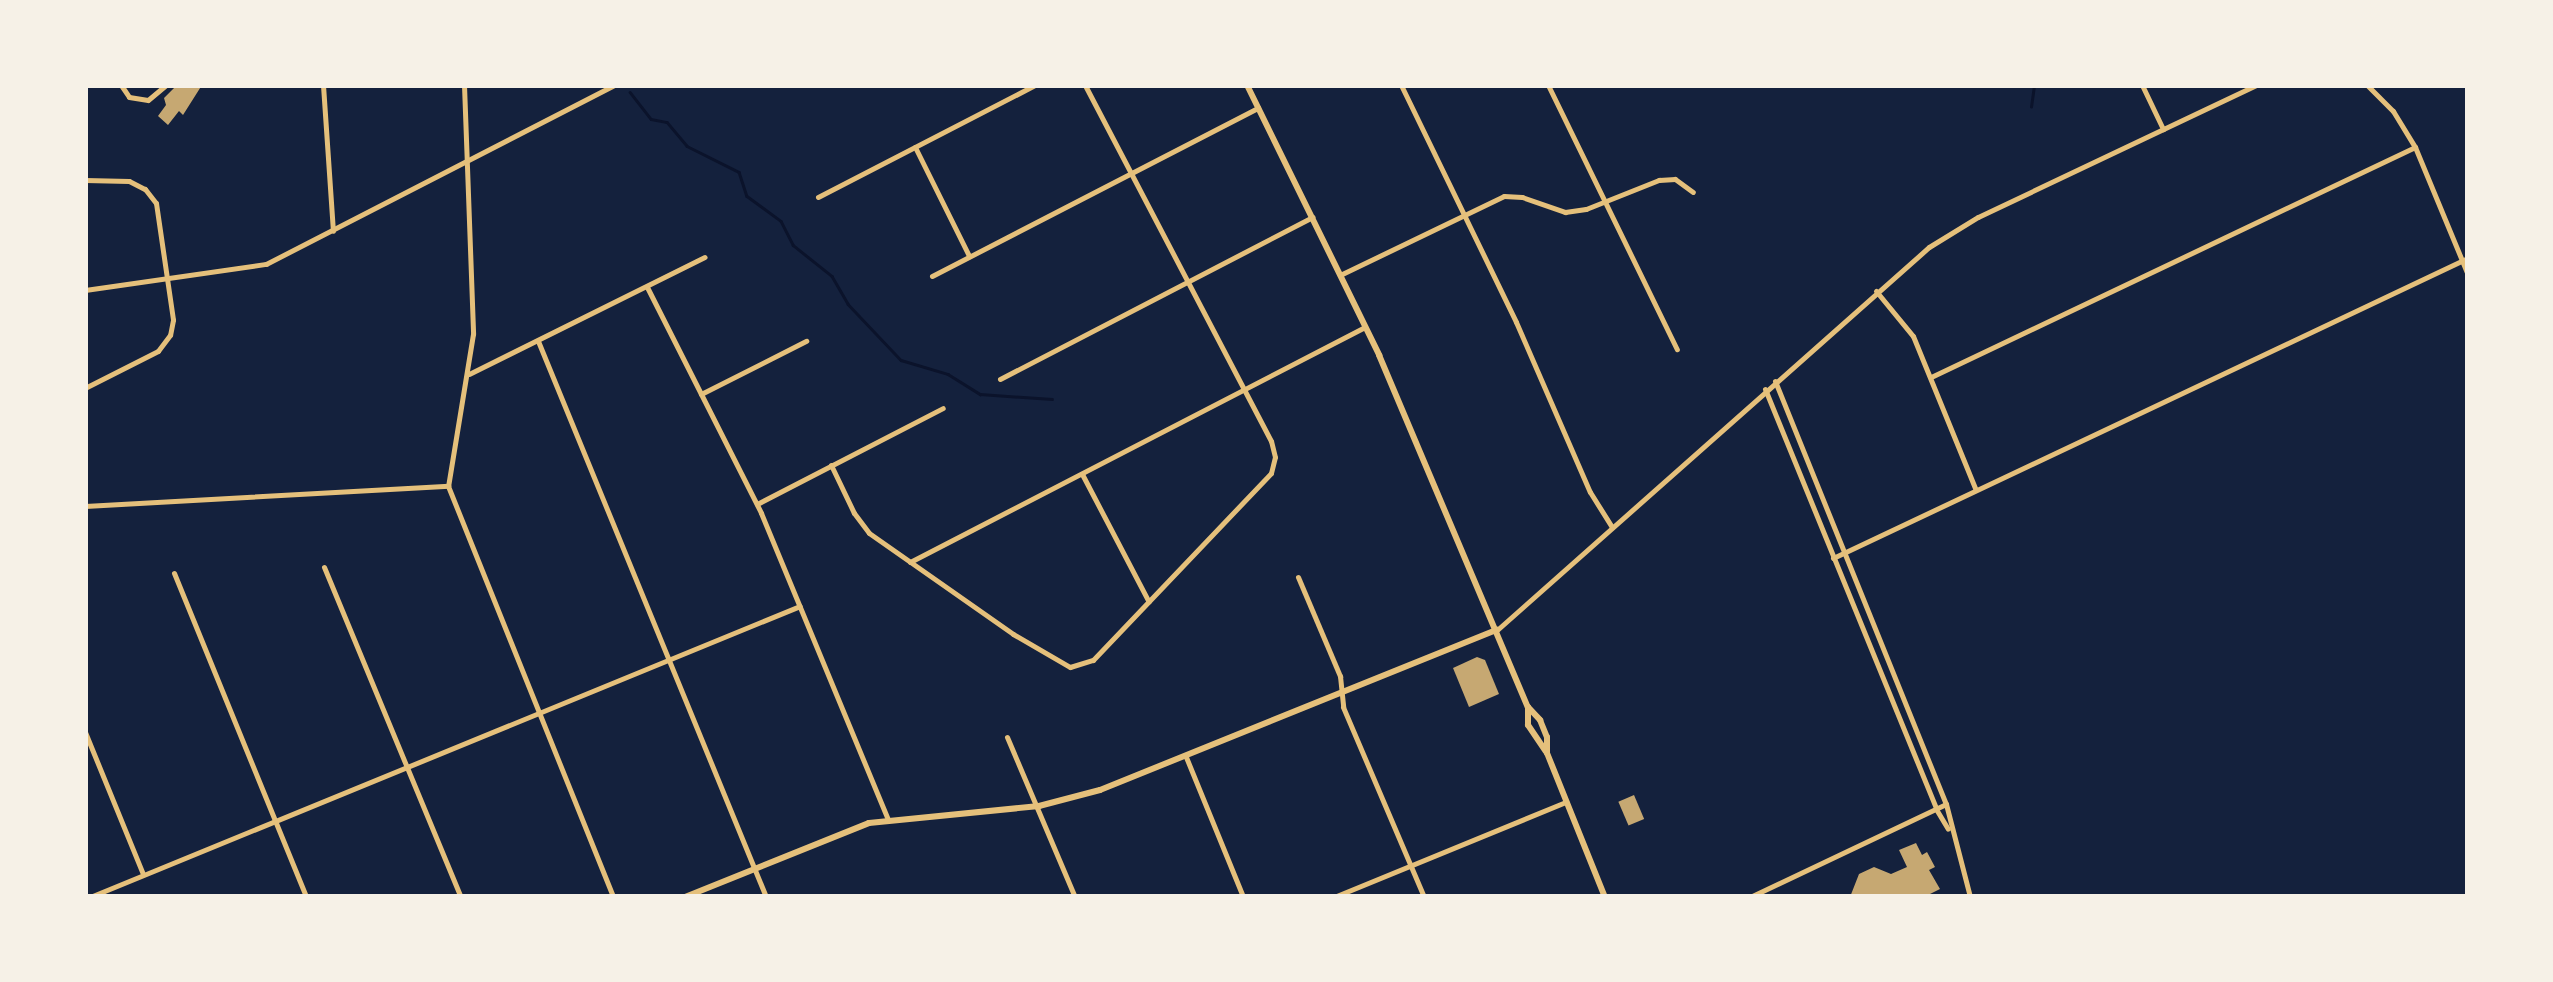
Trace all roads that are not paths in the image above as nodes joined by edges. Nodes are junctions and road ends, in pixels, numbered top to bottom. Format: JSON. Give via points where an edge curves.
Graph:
{"nodes":[{"id":1,"x":121,"y":85,"type":"edge"},
{"id":2,"x":166,"y":85,"type":"edge"},
{"id":3,"x":323,"y":85,"type":"edge"},
{"id":4,"x":464,"y":85,"type":"edge"},
{"id":5,"x":614,"y":85,"type":"edge"},
{"id":6,"x":1035,"y":85,"type":"edge"},
{"id":7,"x":1084,"y":85,"type":"edge"},
{"id":8,"x":1247,"y":85,"type":"edge"},
{"id":9,"x":1401,"y":85,"type":"edge"},
{"id":10,"x":1548,"y":85,"type":"edge"},
{"id":11,"x":2142,"y":85,"type":"edge"},
{"id":12,"x":2256,"y":85,"type":"edge"},
{"id":13,"x":2367,"y":85,"type":"edge"},
{"id":14,"x":1258,"y":108,"type":"junction"},
{"id":15,"x":2163,"y":129,"type":"junction"},
{"id":16,"x":2415,"y":146,"type":"junction"},
{"id":17,"x":915,"y":147,"type":"junction"},
{"id":18,"x":466,"y":161,"type":"junction"},
{"id":19,"x":1130,"y":174,"type":"junction"},
{"id":20,"x":85,"y":180,"type":"edge"},
{"id":21,"x":1693,"y":192,"type":"dead end"},
{"id":22,"x":818,"y":197,"type":"dead end"},
{"id":23,"x":1604,"y":201,"type":"junction"},
{"id":24,"x":1464,"y":215,"type":"junction"},
{"id":25,"x":1312,"y":217,"type":"junction"},
{"id":26,"x":333,"y":231,"type":"junction"},
{"id":27,"x":705,"y":257,"type":"dead end"},
{"id":28,"x":970,"y":257,"type":"junction"},
{"id":29,"x":2465,"y":259,"type":"edge"},
{"id":30,"x":2468,"y":274,"type":"edge"},
{"id":31,"x":1340,"y":275,"type":"junction"},
{"id":32,"x":932,"y":276,"type":"dead end"},
{"id":33,"x":168,"y":280,"type":"junction"},
{"id":34,"x":1186,"y":282,"type":"junction"},
{"id":35,"x":647,"y":286,"type":"junction"},
{"id":36,"x":85,"y":290,"type":"edge"},
{"id":37,"x":1876,"y":291,"type":"junction"},
{"id":38,"x":1365,"y":327,"type":"junction"},
{"id":39,"x":806,"y":340,"type":"dead end"},
{"id":40,"x":538,"y":341,"type":"junction"},
{"id":41,"x":1676,"y":349,"type":"dead end"},
{"id":42,"x":469,"y":374,"type":"junction"},
{"id":43,"x":1930,"y":377,"type":"junction"},
{"id":44,"x":1000,"y":379,"type":"dead end"},
{"id":45,"x":1774,"y":381,"type":"junction"},
{"id":46,"x":85,"y":388,"type":"edge"},
{"id":47,"x":1244,"y":389,"type":"junction"},
{"id":48,"x":1765,"y":390,"type":"junction"},
{"id":49,"x":702,"y":394,"type":"junction"},
{"id":50,"x":943,"y":408,"type":"dead end"},
{"id":51,"x":831,"y":466,"type":"junction"},
{"id":52,"x":1082,"y":474,"type":"junction"},
{"id":53,"x":448,"y":486,"type":"junction"},
{"id":54,"x":1976,"y":490,"type":"junction"},
{"id":55,"x":757,"y":504,"type":"junction"},
{"id":56,"x":85,"y":506,"type":"edge"},
{"id":57,"x":1611,"y":526,"type":"junction"},
{"id":58,"x":1844,"y":553,"type":"junction"},
{"id":59,"x":1833,"y":558,"type":"junction"},
{"id":60,"x":910,"y":562,"type":"junction"},
{"id":61,"x":324,"y":567,"type":"dead end"},
{"id":62,"x":174,"y":573,"type":"dead end"},
{"id":63,"x":1298,"y":577,"type":"dead end"},
{"id":64,"x":1149,"y":602,"type":"junction"},
{"id":65,"x":800,"y":606,"type":"junction"},
{"id":66,"x":1496,"y":630,"type":"junction"},
{"id":67,"x":670,"y":660,"type":"junction"},
{"id":68,"x":1342,"y":691,"type":"junction"},
{"id":69,"x":1528,"y":707,"type":"junction"},
{"id":70,"x":538,"y":714,"type":"junction"},
{"id":71,"x":85,"y":732,"type":"edge"},
{"id":72,"x":1007,"y":737,"type":"dead end"},
{"id":73,"x":1546,"y":753,"type":"junction"},
{"id":74,"x":1186,"y":757,"type":"junction"},
{"id":75,"x":407,"y":768,"type":"junction"},
{"id":76,"x":1566,"y":802,"type":"junction"},
{"id":77,"x":1946,"y":804,"type":"junction"},
{"id":78,"x":1039,"y":806,"type":"junction"},
{"id":79,"x":1936,"y":809,"type":"junction"},
{"id":80,"x":888,"y":819,"type":"junction"},
{"id":81,"x":275,"y":821,"type":"junction"},
{"id":82,"x":1952,"y":836,"type":"junction"},
{"id":83,"x":1412,"y":866,"type":"junction"},
{"id":84,"x":754,"y":869,"type":"junction"},
{"id":85,"x":144,"y":874,"type":"junction"},
{"id":86,"x":90,"y":897,"type":"edge"},
{"id":87,"x":306,"y":897,"type":"edge"},
{"id":88,"x":461,"y":897,"type":"edge"},
{"id":89,"x":613,"y":897,"type":"edge"},
{"id":90,"x":685,"y":897,"type":"edge"},
{"id":91,"x":766,"y":897,"type":"edge"},
{"id":92,"x":1075,"y":897,"type":"edge"},
{"id":93,"x":1244,"y":897,"type":"edge"},
{"id":94,"x":1334,"y":897,"type":"edge"},
{"id":95,"x":1424,"y":897,"type":"edge"},
{"id":96,"x":1605,"y":897,"type":"edge"},
{"id":97,"x":1750,"y":897,"type":"edge"},
{"id":98,"x":1970,"y":897,"type":"edge"}],
"edges":[{"from":1,"to":2,"type":"street","via":[[129,97],[148,100]]},
{"from":3,"to":26,"type":"street"},
{"from":4,"to":18,"type":"street"},
{"from":5,"to":18,"type":"street"},
{"from":6,"to":17,"type":"street"},
{"from":7,"to":19,"type":"street"},
{"from":8,"to":14,"type":"main road"},
{"from":9,"to":24,"type":"street"},
{"from":10,"to":23,"type":"street"},
{"from":11,"to":15,"type":"street"},
{"from":12,"to":15,"type":"street"},
{"from":13,"to":16,"type":"street","via":[[2394,111]]},
{"from":14,"to":19,"type":"street"},
{"from":14,"to":25,"type":"main road"},
{"from":15,"to":37,"type":"street","via":[[1963,225]]},
{"from":16,"to":29,"type":"street"},
{"from":16,"to":43,"type":"street"},
{"from":17,"to":22,"type":"street"},
{"from":17,"to":28,"type":"street"},
{"from":18,"to":26,"type":"street"},
{"from":18,"to":42,"type":"street"},
{"from":19,"to":28,"type":"street"},
{"from":19,"to":34,"type":"street"},
{"from":20,"to":33,"type":"street","via":[[129,181],[149,194],[159,214]]},
{"from":21,"to":23,"type":"street","via":[[1670,178]]},
{"from":23,"to":24,"type":"street","via":[[1565,212],[1504,196]]},
{"from":23,"to":41,"type":"street"},
{"from":24,"to":31,"type":"street"},
{"from":24,"to":57,"type":"street"},
{"from":25,"to":31,"type":"main road"},
{"from":25,"to":34,"type":"street"},
{"from":26,"to":33,"type":"street","via":[[266,264]]},
{"from":27,"to":35,"type":"street"},
{"from":28,"to":32,"type":"street"},
{"from":29,"to":30,"type":"street"},
{"from":29,"to":54,"type":"street"},
{"from":31,"to":38,"type":"main road"},
{"from":33,"to":36,"type":"street"},
{"from":33,"to":46,"type":"street","via":[[172,320],[165,344]]},
{"from":34,"to":44,"type":"street"},
{"from":34,"to":47,"type":"street"},
{"from":35,"to":40,"type":"street"},
{"from":35,"to":49,"type":"street"},
{"from":37,"to":43,"type":"street","via":[[1908,327]]},
{"from":37,"to":45,"type":"street"},
{"from":38,"to":47,"type":"street"},
{"from":38,"to":66,"type":"main road"},
{"from":39,"to":49,"type":"street"},
{"from":40,"to":42,"type":"street"},
{"from":40,"to":67,"type":"street"},
{"from":42,"to":53,"type":"street"},
{"from":43,"to":54,"type":"street"},
{"from":45,"to":48,"type":"street"},
{"from":45,"to":58,"type":"street"},
{"from":47,"to":52,"type":"street"},
{"from":47,"to":64,"type":"street","via":[[1271,441],[1271,473]]},
{"from":48,"to":57,"type":"street"},
{"from":48,"to":59,"type":"street"},
{"from":49,"to":55,"type":"street"},
{"from":50,"to":51,"type":"street"},
{"from":51,"to":55,"type":"street"},
{"from":51,"to":60,"type":"street","via":[[863,526]]},
{"from":52,"to":60,"type":"street"},
{"from":52,"to":64,"type":"street"},
{"from":53,"to":56,"type":"street"},
{"from":53,"to":70,"type":"street"},
{"from":54,"to":58,"type":"street"},
{"from":55,"to":65,"type":"street"},
{"from":57,"to":66,"type":"street"},
{"from":58,"to":59,"type":"street"},
{"from":58,"to":77,"type":"street"},
{"from":59,"to":79,"type":"street"},
{"from":60,"to":64,"type":"street","via":[[1070,667],[1093,660]]},
{"from":61,"to":75,"type":"street"},
{"from":62,"to":81,"type":"street"},
{"from":63,"to":68,"type":"street"},
{"from":65,"to":67,"type":"street"},
{"from":65,"to":80,"type":"street"},
{"from":66,"to":68,"type":"main road"},
{"from":66,"to":69,"type":"main road"},
{"from":67,"to":70,"type":"street"},
{"from":67,"to":84,"type":"street"},
{"from":68,"to":74,"type":"main road"},
{"from":68,"to":83,"type":"street","via":[[1343,707]]},
{"from":69,"to":73,"type":"main road","via":[[1540,720]]},
{"from":69,"to":73,"type":"main road","via":[[1528,725]]},
{"from":70,"to":75,"type":"street"},
{"from":70,"to":89,"type":"street"},
{"from":71,"to":85,"type":"street"},
{"from":72,"to":78,"type":"street"},
{"from":73,"to":76,"type":"main road"},
{"from":74,"to":78,"type":"main road"},
{"from":74,"to":93,"type":"street"},
{"from":75,"to":81,"type":"street"},
{"from":75,"to":88,"type":"street"},
{"from":76,"to":83,"type":"street"},
{"from":76,"to":96,"type":"main road"},
{"from":77,"to":79,"type":"street"},
{"from":77,"to":82,"type":"street"},
{"from":78,"to":80,"type":"main road"},
{"from":78,"to":92,"type":"street"},
{"from":79,"to":82,"type":"street"},
{"from":79,"to":97,"type":"street"},
{"from":80,"to":84,"type":"main road"},
{"from":81,"to":85,"type":"street"},
{"from":81,"to":87,"type":"street"},
{"from":82,"to":98,"type":"street"},
{"from":83,"to":94,"type":"street"},
{"from":83,"to":95,"type":"street"},
{"from":84,"to":90,"type":"main road"},
{"from":84,"to":91,"type":"street"},
{"from":85,"to":86,"type":"street"}]}
